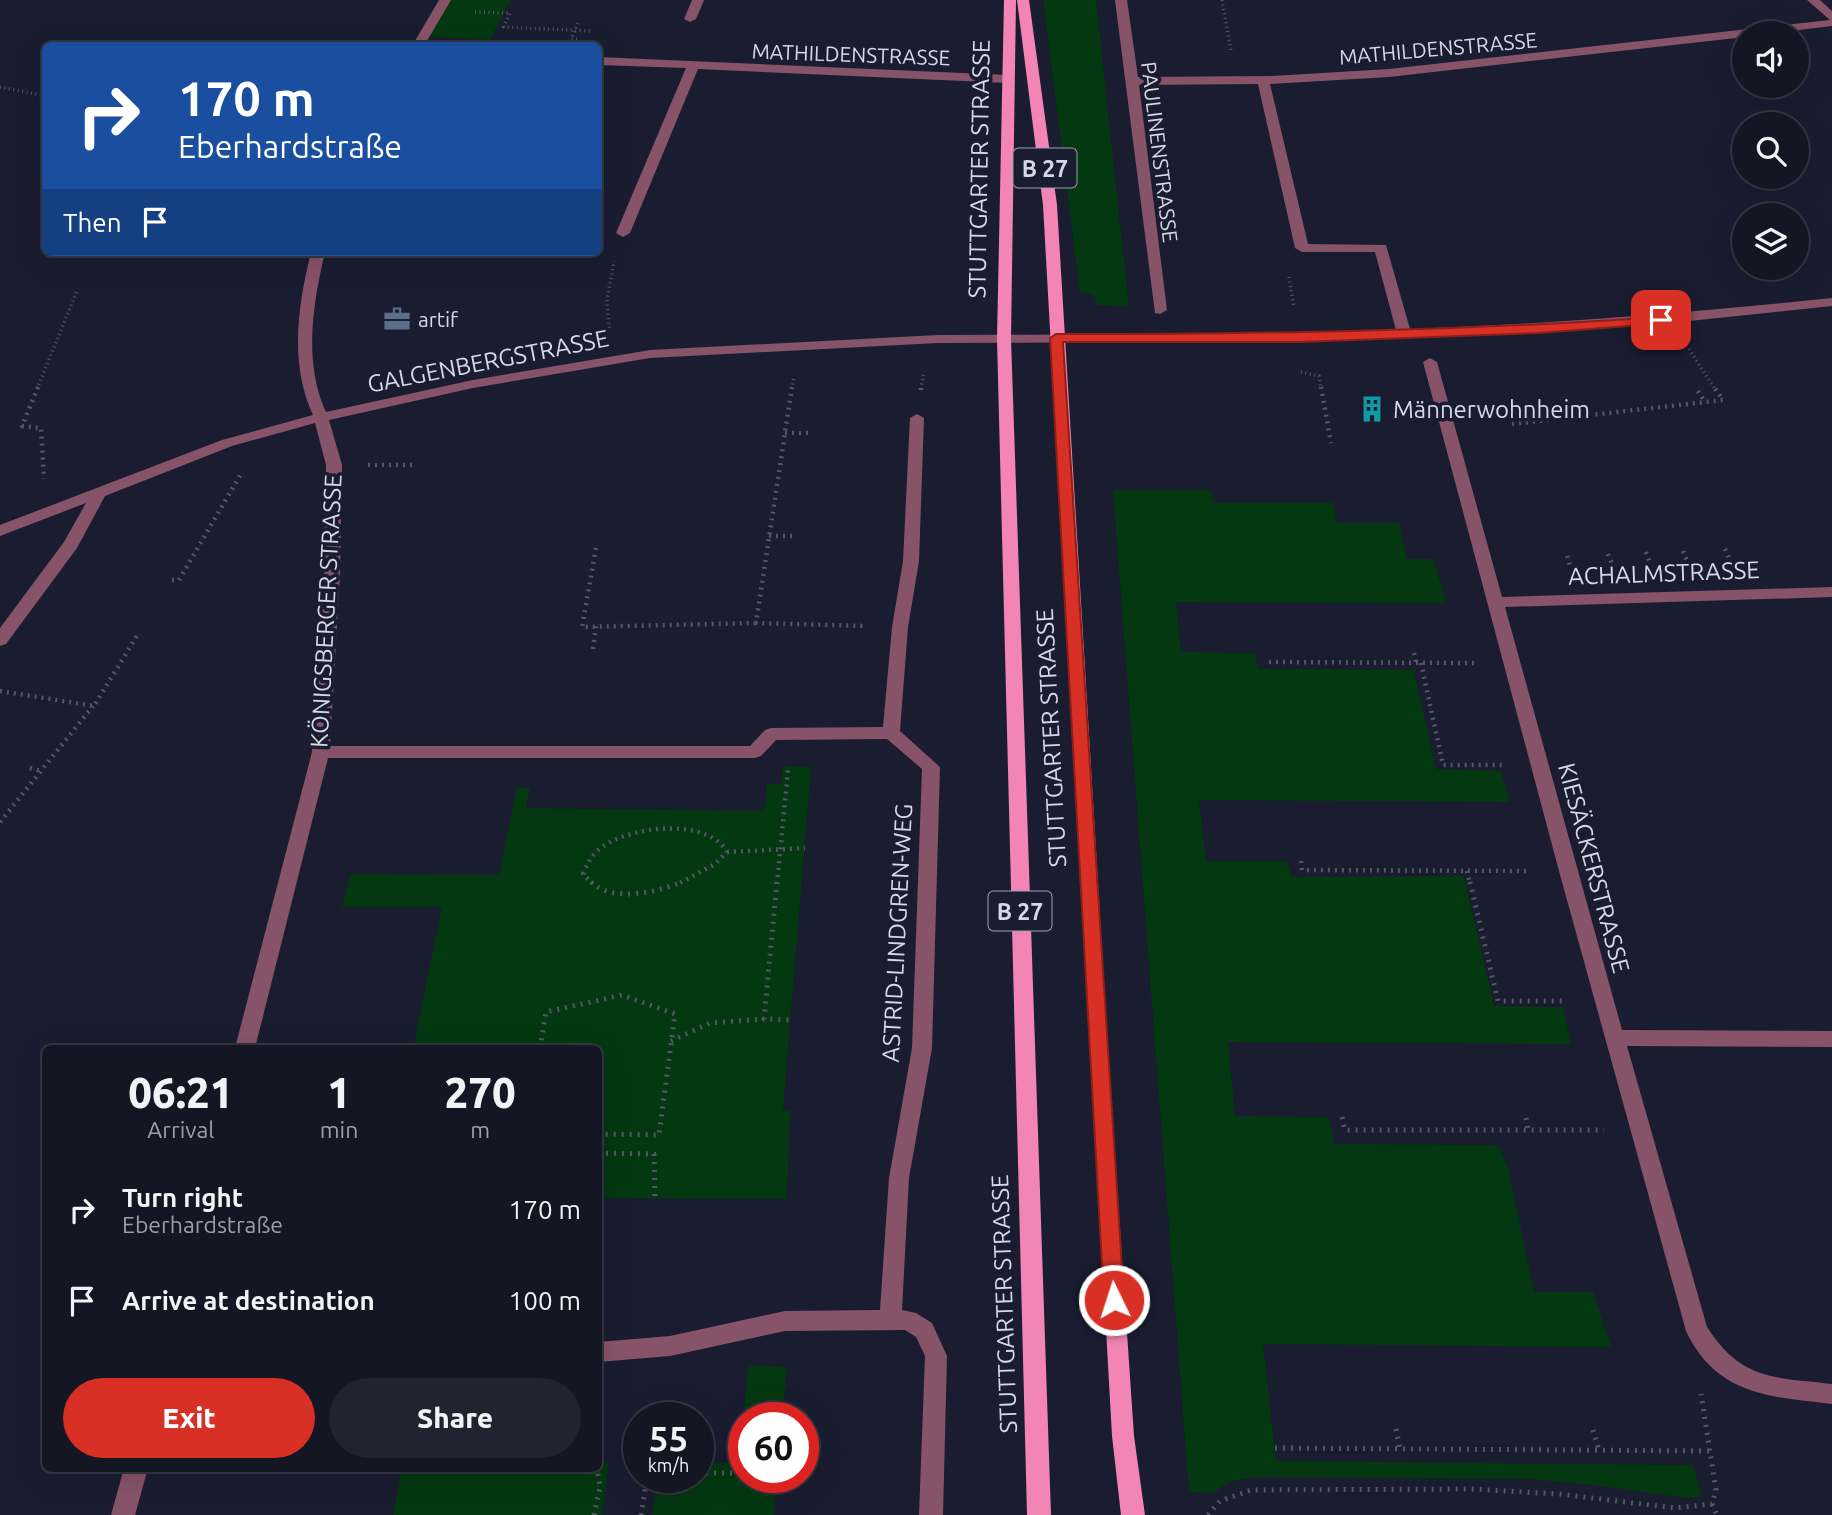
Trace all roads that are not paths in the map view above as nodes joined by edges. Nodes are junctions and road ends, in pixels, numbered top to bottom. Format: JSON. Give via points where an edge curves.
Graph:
{"nodes":[{"id":1,"x":445,"y":0,"type":"edge"},
{"id":2,"x":698,"y":0,"type":"edge"},
{"id":3,"x":1010,"y":0,"type":"edge"},
{"id":4,"x":1023,"y":0,"type":"edge"},
{"id":5,"x":1121,"y":0,"type":"edge"},
{"id":6,"x":1813,"y":0,"type":"edge"},
{"id":7,"x":1832,"y":17,"type":"edge"},
{"id":8,"x":690,"y":19,"type":"dead end"},
{"id":9,"x":1832,"y":23,"type":"edge"},
{"id":10,"x":1809,"y":26,"type":"edge"},
{"id":11,"x":1732,"y":35,"type":"edge"},
{"id":12,"x":420,"y":42,"type":"edge"},
{"id":13,"x":602,"y":61,"type":"edge"},
{"id":14,"x":693,"y":66,"type":"junction"},
{"id":15,"x":1008,"y":79,"type":"junction"},
{"id":16,"x":1263,"y":80,"type":"junction"},
{"id":17,"x":1133,"y":81,"type":"junction"},
{"id":18,"x":623,"y":233,"type":"road end"},
{"id":19,"x":317,"y":256,"type":"edge"},
{"id":20,"x":1832,"y":302,"type":"edge"},
{"id":21,"x":1160,"y":310,"type":"dead end"},
{"id":22,"x":1404,"y":334,"type":"junction"},
{"id":23,"x":1056,"y":338,"type":"junction"},
{"id":24,"x":1004,"y":339,"type":"junction"},
{"id":25,"x":1430,"y":362,"type":"dead end"},
{"id":26,"x":321,"y":417,"type":"junction"},
{"id":27,"x":917,"y":418,"type":"road end"},
{"id":28,"x":100,"y":491,"type":"junction"},
{"id":29,"x":0,"y":531,"type":"edge"},
{"id":30,"x":1832,"y":592,"type":"edge"},
{"id":31,"x":1497,"y":602,"type":"junction"},
{"id":32,"x":0,"y":640,"type":"edge"},
{"id":33,"x":891,"y":733,"type":"junction"},
{"id":34,"x":321,"y":752,"type":"junction"},
{"id":35,"x":1616,"y":1038,"type":"junction"},
{"id":36,"x":1832,"y":1039,"type":"edge"},
{"id":37,"x":246,"y":1045,"type":"edge"},
{"id":38,"x":890,"y":1320,"type":"junction"},
{"id":39,"x":602,"y":1352,"type":"edge"},
{"id":40,"x":1832,"y":1394,"type":"edge"},
{"id":41,"x":135,"y":1472,"type":"edge"},
{"id":42,"x":123,"y":1515,"type":"edge"},
{"id":43,"x":931,"y":1515,"type":"edge"},
{"id":44,"x":1039,"y":1515,"type":"edge"},
{"id":45,"x":1133,"y":1515,"type":"edge"}],
"edges":[{"from":1,"to":12,"type":"street"},
{"from":2,"to":8,"type":"street"},
{"from":3,"to":15,"type":"main road","name":"STUTTGARTER STRASSE","number":"B 27"},
{"from":4,"to":23,"type":"main road","name":"STUTTGARTER STRASSE","number":"B 27","via":[[1050,205]]},
{"from":5,"to":17,"type":"street","name":"PAULINENSTRASSE"},
{"from":6,"to":7,"type":"street"},
{"from":9,"to":10,"type":"street","name":"MATHILDENSTRASSE"},
{"from":11,"to":16,"type":"street","name":"MATHILDENSTRASSE","via":[[1435,70]]},
{"from":13,"to":14,"type":"street","name":"MATHILDENSTRASSE"},
{"from":14,"to":15,"type":"street","name":"MATHILDENSTRASSE"},
{"from":14,"to":18,"type":"street"},
{"from":15,"to":24,"type":"main road","name":"STUTTGARTER STRASSE","number":"B 27"},
{"from":16,"to":17,"type":"street","name":"MATHILDENSTRASSE"},
{"from":16,"to":22,"type":"street","via":[[1302,248],[1381,248]]},
{"from":17,"to":21,"type":"street","name":"PAULINENSTRASSE"},
{"from":19,"to":26,"type":"street","name":"KÖNIGSBERGER STRASSE","via":[[305,331],[309,391]]},
{"from":20,"to":22,"type":"street","name":"GALGENBERGSTRASSE","via":[[1669,320]]},
{"from":22,"to":23,"type":"street","name":"GALGENBERGSTRASSE"},
{"from":23,"to":24,"type":"street","name":"GALGENBERGSTRASSE"},
{"from":23,"to":45,"type":"main road","name":"STUTTGARTER STRASSE","number":"B 27","via":[[1119,1381]]},
{"from":24,"to":26,"type":"street","name":"GALGENBERGSTRASSE","via":[[684,351],[473,384]]},
{"from":24,"to":44,"type":"main road","name":"STUTTGARTER STRASSE","number":"B 27"},
{"from":25,"to":31,"type":"street","name":"KIESÄCKERSTRASSE"},
{"from":26,"to":28,"type":"street","name":"GALGENBERGSTRASSE","via":[[227,443]]},
{"from":26,"to":34,"type":"street","name":"KÖNIGSBERGER STRASSE","via":[[334,465]]},
{"from":27,"to":33,"type":"street","via":[[911,561]]},
{"from":28,"to":29,"type":"street","name":"GALGENBERGSTRASSE"},
{"from":28,"to":32,"type":"street","via":[[71,544]]},
{"from":30,"to":31,"type":"street","name":"ACHALMSTRASSE"},
{"from":31,"to":35,"type":"street","name":"KIESÄCKERSTRASSE"},
{"from":33,"to":34,"type":"street","via":[[771,734],[755,752]]},
{"from":33,"to":38,"type":"street","name":"ASTRID-LINDGREN-WEG","via":[[931,767],[922,1048],[899,1178]]},
{"from":34,"to":37,"type":"street","name":"KÖNIGSBERGER STRASSE"},
{"from":35,"to":36,"type":"street"},
{"from":35,"to":40,"type":"street","name":"KIESÄCKERSTRASSE","via":[[1697,1331],[1708,1351],[1733,1374],[1766,1386]]},
{"from":38,"to":39,"type":"street","via":[[785,1321],[706,1340]]},
{"from":38,"to":43,"type":"street","via":[[908,1320],[923,1331],[936,1356]]},
{"from":41,"to":42,"type":"street"}]}
